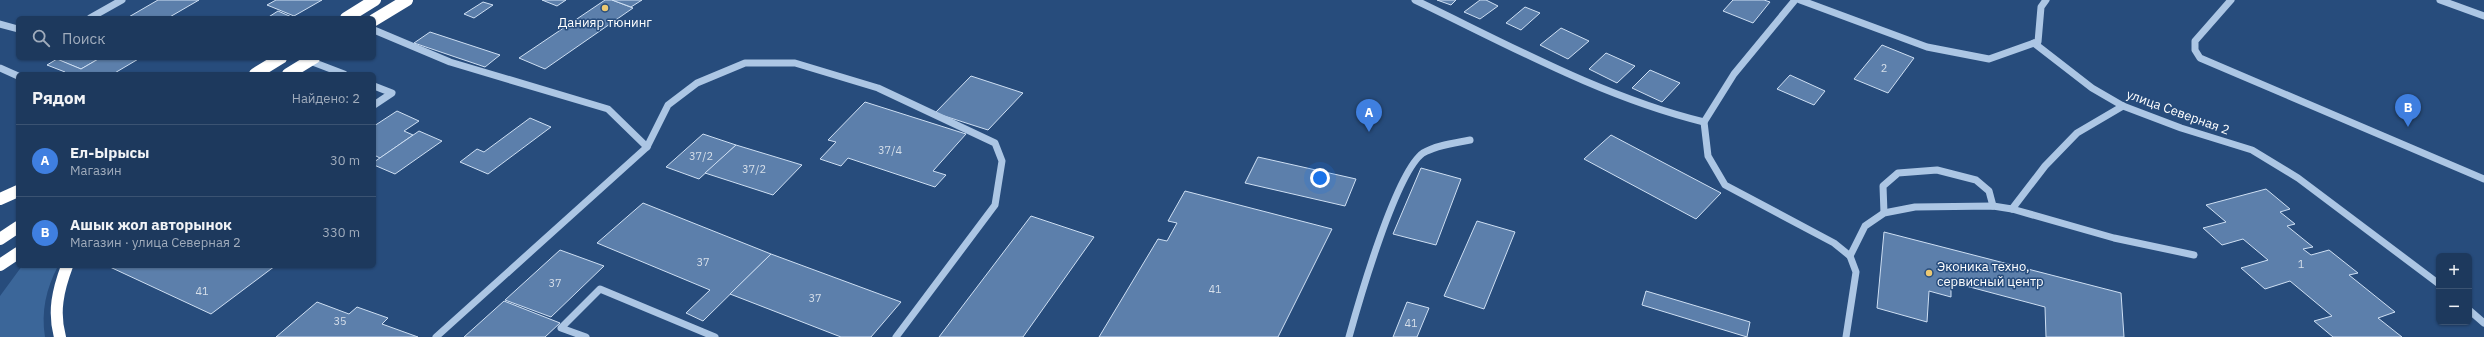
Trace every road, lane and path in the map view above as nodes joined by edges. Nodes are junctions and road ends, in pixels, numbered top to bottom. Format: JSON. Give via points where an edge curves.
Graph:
{"nodes":[{"id":1,"x":122,"y":0,"type":"edge"},
{"id":2,"x":375,"y":0,"type":"edge"},
{"id":3,"x":406,"y":0,"type":"edge"},
{"id":4,"x":1415,"y":0,"type":"edge"},
{"id":5,"x":1796,"y":0,"type":"edge"},
{"id":6,"x":1800,"y":0,"type":"edge"},
{"id":7,"x":2046,"y":0,"type":"edge"},
{"id":8,"x":2231,"y":0,"type":"edge"},
{"id":9,"x":2440,"y":0,"type":"edge"},
{"id":10,"x":94,"y":16,"type":"edge"},
{"id":11,"x":349,"y":16,"type":"edge"},
{"id":12,"x":2484,"y":16,"type":"edge"},
{"id":13,"x":376,"y":19,"type":"edge"},
{"id":14,"x":0,"y":24,"type":"edge"},
{"id":15,"x":16,"y":28,"type":"edge"},
{"id":16,"x":376,"y":31,"type":"edge"},
{"id":17,"x":2034,"y":43,"type":"junction"},
{"id":18,"x":278,"y":60,"type":"edge"},
{"id":19,"x":310,"y":60,"type":"edge"},
{"id":20,"x":314,"y":60,"type":"edge"},
{"id":21,"x":0,"y":68,"type":"edge"},
{"id":22,"x":258,"y":72,"type":"edge"},
{"id":23,"x":291,"y":72,"type":"edge"},
{"id":24,"x":340,"y":72,"type":"edge"},
{"id":25,"x":16,"y":75,"type":"edge"},
{"id":26,"x":376,"y":87,"type":"edge"},
{"id":27,"x":376,"y":104,"type":"edge"},
{"id":28,"x":2123,"y":106,"type":"junction"},
{"id":29,"x":1704,"y":122,"type":"junction"},
{"id":30,"x":1470,"y":140,"type":"dead end"},
{"id":31,"x":647,"y":147,"type":"junction"},
{"id":32,"x":2484,"y":179,"type":"edge"},
{"id":33,"x":16,"y":192,"type":"edge"},
{"id":34,"x":0,"y":199,"type":"edge"},
{"id":35,"x":1994,"y":206,"type":"junction"},
{"id":36,"x":2012,"y":209,"type":"junction"},
{"id":37,"x":1884,"y":213,"type":"junction"},
{"id":38,"x":16,"y":228,"type":"edge"},
{"id":39,"x":0,"y":239,"type":"edge"},
{"id":40,"x":16,"y":254,"type":"edge"},
{"id":41,"x":2194,"y":255,"type":"dead end"},
{"id":42,"x":1850,"y":256,"type":"junction"},
{"id":43,"x":0,"y":265,"type":"edge"},
{"id":44,"x":66,"y":268,"type":"edge"},
{"id":45,"x":2436,"y":282,"type":"edge"},
{"id":46,"x":2472,"y":313,"type":"edge"},
{"id":47,"x":2484,"y":323,"type":"edge"},
{"id":48,"x":60,"y":337,"type":"edge"},
{"id":49,"x":436,"y":337,"type":"edge"},
{"id":50,"x":586,"y":337,"type":"edge"},
{"id":51,"x":716,"y":337,"type":"edge"},
{"id":52,"x":896,"y":337,"type":"edge"},
{"id":53,"x":1349,"y":337,"type":"edge"},
{"id":54,"x":1846,"y":337,"type":"edge"}],
"edges":[{"from":1,"to":10,"type":"street"},
{"from":2,"to":11,"type":"highway"},
{"from":3,"to":13,"type":"highway"},
{"from":4,"to":29,"type":"street","via":[[1593,85],[1660,112]]},
{"from":5,"to":29,"type":"street","via":[[1734,74]]},
{"from":6,"to":17,"type":"street","via":[[1927,47],[1989,59]]},
{"from":7,"to":17,"type":"street","via":[[2041,7],[2038,42]]},
{"from":8,"to":32,"type":"street","via":[[2195,41],[2195,50],[2200,58]]},
{"from":9,"to":12,"type":"street"},
{"from":14,"to":15,"type":"street"},
{"from":16,"to":31,"type":"street","via":[[450,62],[608,109]]},
{"from":17,"to":28,"type":"street","name":"улица Северная 2","via":[[2092,88]]},
{"from":18,"to":22,"type":"highway"},
{"from":19,"to":23,"type":"highway"},
{"from":20,"to":24,"type":"street"},
{"from":21,"to":25,"type":"street"},
{"from":26,"to":27,"type":"street","via":[[392,93]]},
{"from":28,"to":36,"type":"street","via":[[2077,133],[2045,166]]},
{"from":28,"to":45,"type":"street","name":"улица Северная 2","via":[[2252,150],[2298,178]]},
{"from":29,"to":42,"type":"street","via":[[1708,156],[1725,185],[1834,243]]},
{"from":30,"to":53,"type":"street","via":[[1434,148],[1422,154],[1405,176],[1364,282]]},
{"from":31,"to":49,"type":"street"},
{"from":31,"to":52,"type":"street","via":[[668,105],[697,83],[745,63],[795,63],[878,88],[995,144],[1002,162],[995,205]]},
{"from":33,"to":34,"type":"highway"},
{"from":35,"to":36,"type":"street"},
{"from":35,"to":37,"type":"street","via":[[1915,207]]},
{"from":35,"to":37,"type":"street","via":[[1988,191],[1976,180],[1937,170],[1898,173],[1883,186]]},
{"from":36,"to":41,"type":"street","via":[[2114,238]]},
{"from":37,"to":42,"type":"street","via":[[1865,226]]},
{"from":38,"to":39,"type":"highway"},
{"from":40,"to":43,"type":"highway"},
{"from":42,"to":54,"type":"street","via":[[1856,272]]},
{"from":44,"to":48,"type":"highway","via":[[59,286],[56,305]]},
{"from":46,"to":47,"type":"street"},
{"from":50,"to":51,"type":"street","via":[[561,328],[600,289]]}]}
